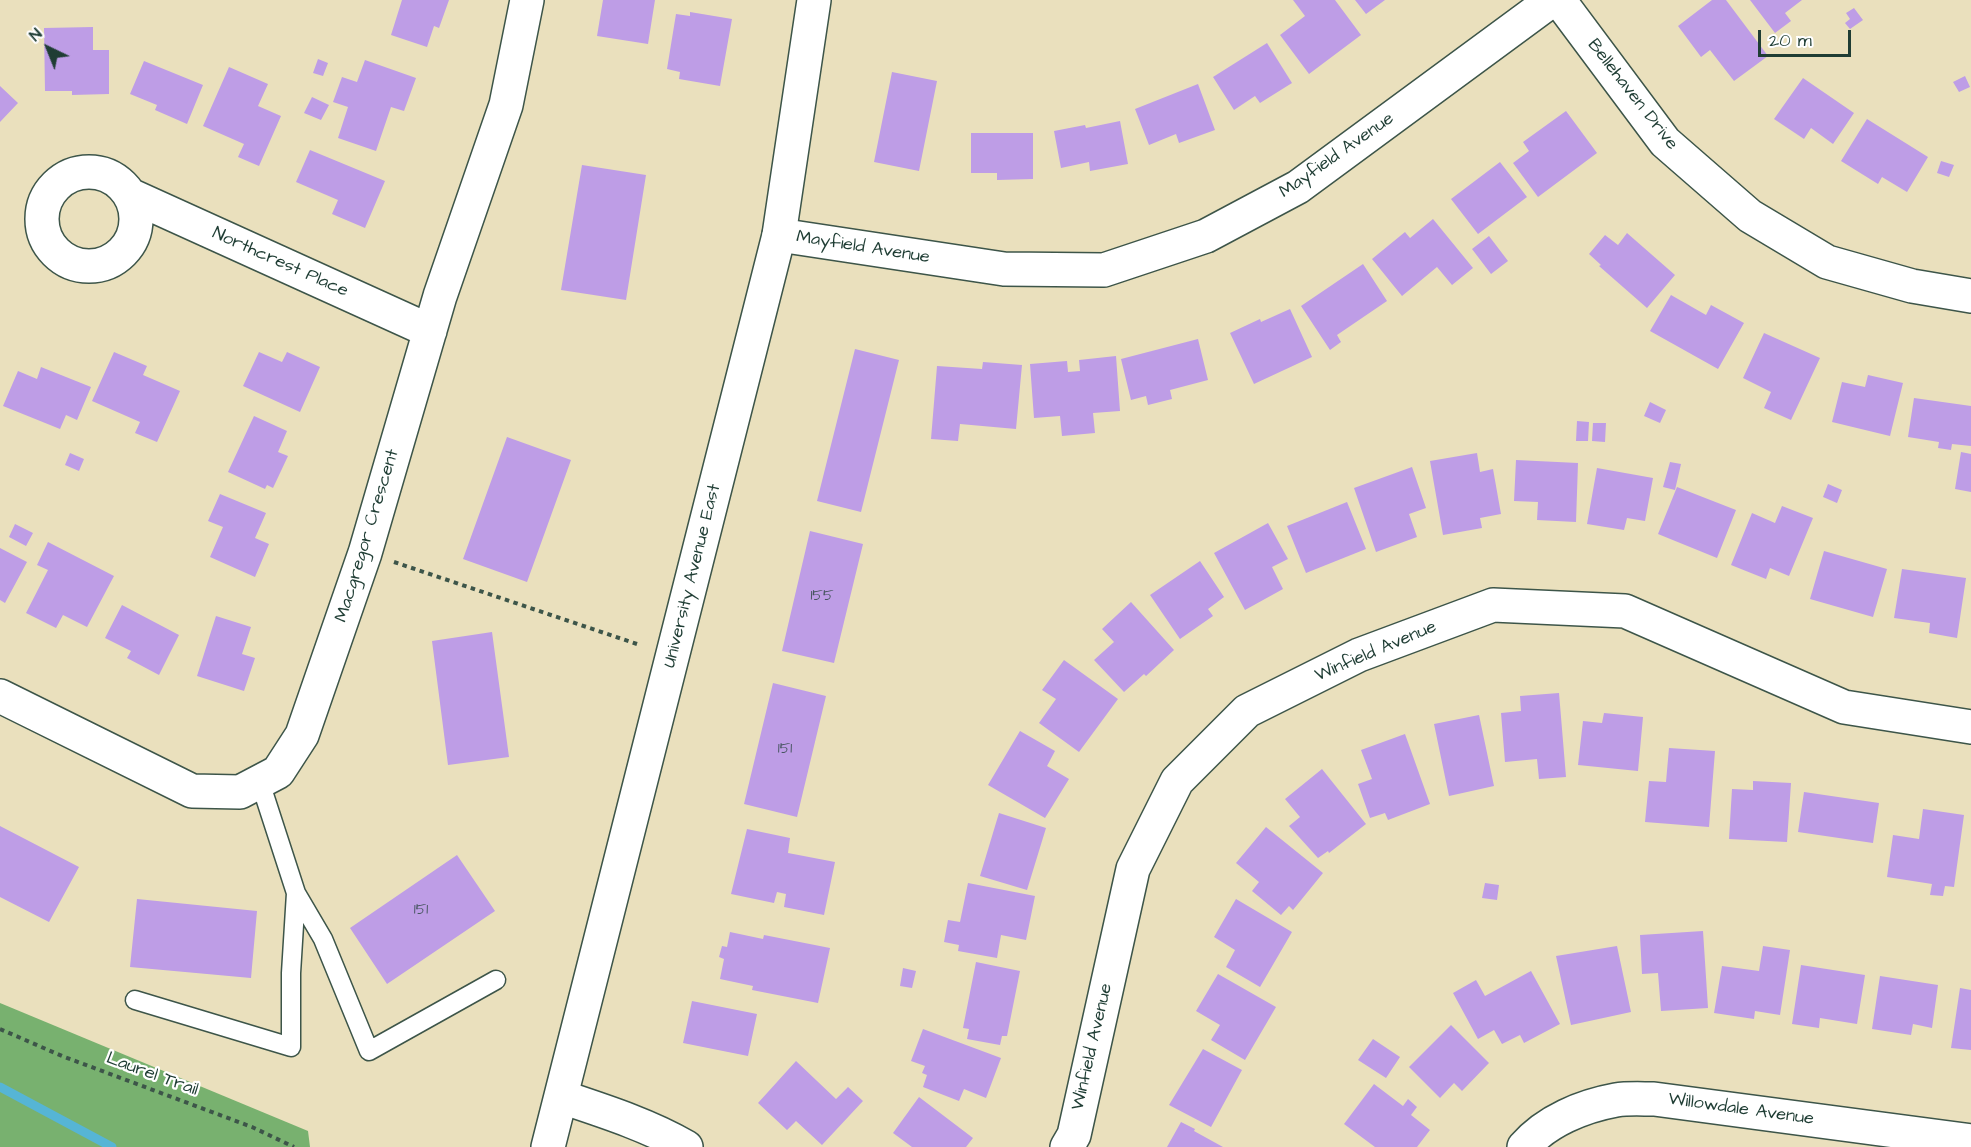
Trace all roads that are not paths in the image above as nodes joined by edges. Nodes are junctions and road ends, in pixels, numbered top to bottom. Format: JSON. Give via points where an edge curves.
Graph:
{"nodes":[{"id":1,"x":527,"y":0,"type":"edge"},
{"id":2,"x":814,"y":0,"type":"edge"},
{"id":3,"x":1552,"y":0,"type":"edge"},
{"id":4,"x":1559,"y":0,"type":"edge"},
{"id":5,"x":130,"y":195,"type":"dead end"},
{"id":6,"x":779,"y":235,"type":"junction"},
{"id":7,"x":1971,"y":296,"type":"edge"},
{"id":8,"x":430,"y":332,"type":"junction"},
{"id":9,"x":0,"y":696,"type":"edge"},
{"id":10,"x":1971,"y":727,"type":"edge"},
{"id":11,"x":260,"y":782,"type":"junction"},
{"id":12,"x":296,"y":893,"type":"junction"},
{"id":13,"x":496,"y":980,"type":"dead end"},
{"id":14,"x":135,"y":1000,"type":"dead end"},
{"id":15,"x":562,"y":1097,"type":"junction"},
{"id":16,"x":1897,"y":1139,"type":"edge"},
{"id":17,"x":1971,"y":1141,"type":"edge"},
{"id":18,"x":548,"y":1147,"type":"edge"},
{"id":19,"x":686,"y":1147,"type":"edge"},
{"id":20,"x":1067,"y":1147,"type":"edge"},
{"id":21,"x":1524,"y":1147,"type":"edge"}],
"edges":[{"from":1,"to":8,"type":"street","name":"Macgregor Crescent","via":[[506,105]]},
{"from":2,"to":6,"type":"street","name":"University Avenue East"},
{"from":3,"to":6,"type":"street","name":"Mayfield Avenue","via":[[1298,187],[1206,236],[1104,270],[1004,269]]},
{"from":4,"to":7,"type":"street","name":"Bellehaven Drive","via":[[1665,142],[1750,216],[1827,262],[1912,286]]},
{"from":5,"to":8,"type":"street","name":"Northcrest Place"},
{"from":6,"to":15,"type":"street","name":"University Avenue East"},
{"from":8,"to":11,"type":"street","name":"Macgregor Crescent","via":[[365,553],[302,735],[278,772]]},
{"from":9,"to":11,"type":"street","name":"Macgregor Crescent","via":[[192,791],[240,792]]},
{"from":10,"to":20,"type":"street","name":"Winfield Avenue","via":[[1844,707],[1625,611],[1493,605],[1359,655],[1247,711],[1177,781],[1133,869],[1074,1135]]},
{"from":11,"to":12,"type":"lane"},
{"from":12,"to":13,"type":"lane","via":[[323,939],[369,1051]]},
{"from":12,"to":14,"type":"lane","via":[[291,1047]]},
{"from":15,"to":18,"type":"street","name":"University Avenue East"},
{"from":15,"to":19,"type":"street"},
{"from":16,"to":17,"type":"street","name":"Willowdale Avenue"},
{"from":16,"to":21,"type":"street","name":"Willowdale Avenue","via":[[1654,1098],[1616,1100],[1570,1113],[1531,1138]]}]}
